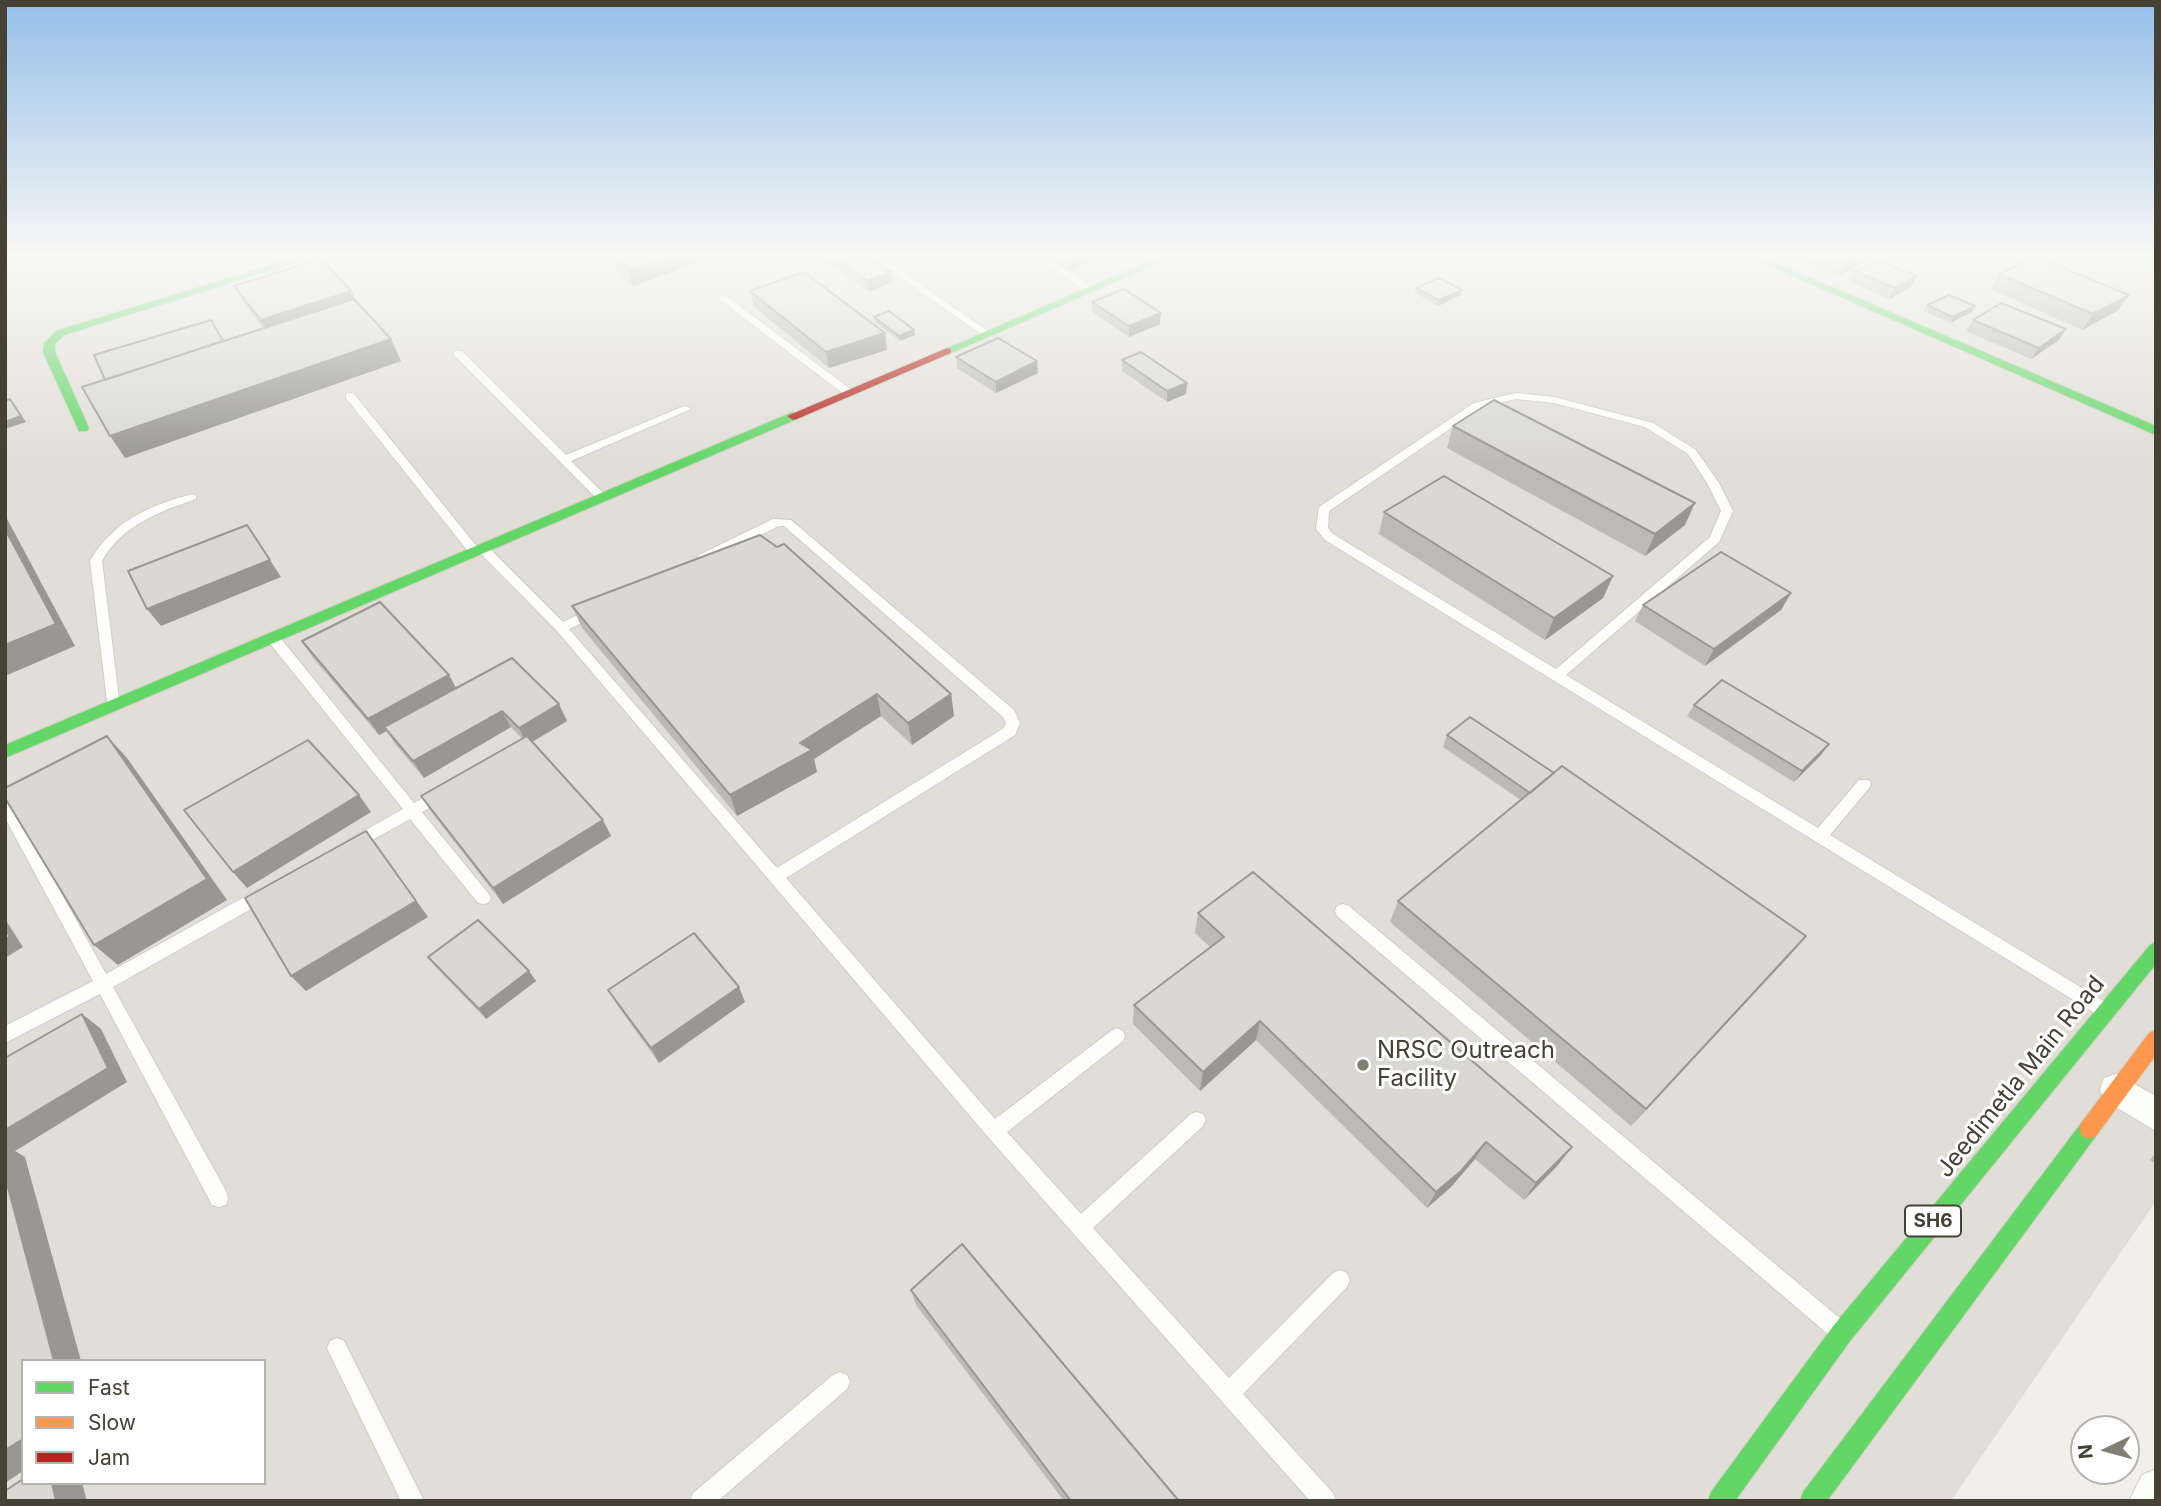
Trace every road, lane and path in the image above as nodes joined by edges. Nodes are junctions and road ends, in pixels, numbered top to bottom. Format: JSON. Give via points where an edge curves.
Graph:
{"nodes":[{"id":1,"x":92,"y":323,"type":"edge"},
{"id":2,"x":757,"y":323,"type":"edge"},
{"id":3,"x":971,"y":323,"type":"edge"},
{"id":4,"x":1012,"y":323,"type":"edge"},
{"id":5,"x":1907,"y":323,"type":"edge"},
{"id":6,"x":987,"y":334,"type":"junction"},
{"id":7,"x":458,"y":354,"type":"dead end"},
{"id":8,"x":849,"y":393,"type":"junction"},
{"id":9,"x":350,"y":396,"type":"dead end"},
{"id":10,"x":686,"y":408,"type":"dead end"},
{"id":11,"x":83,"y":428,"type":"dead end"},
{"id":12,"x":2156,"y":431,"type":"edge"},
{"id":13,"x":564,"y":460,"type":"junction"},
{"id":14,"x":192,"y":497,"type":"dead end"},
{"id":15,"x":602,"y":498,"type":"junction"},
{"id":16,"x":479,"y":550,"type":"junction"},
{"id":17,"x":693,"y":563,"type":"edge"},
{"id":18,"x":609,"y":605,"type":"edge"},
{"id":19,"x":561,"y":628,"type":"junction"},
{"id":20,"x":274,"y":638,"type":"junction"},
{"id":21,"x":1555,"y":677,"type":"junction"},
{"id":22,"x":113,"y":706,"type":"junction"},
{"id":23,"x":5,"y":752,"type":"edge"},
{"id":24,"x":1864,"y":784,"type":"dead end"},
{"id":25,"x":457,"y":786,"type":"edge"},
{"id":26,"x":5,"y":804,"type":"edge"},
{"id":27,"x":412,"y":810,"type":"junction"},
{"id":28,"x":1819,"y":837,"type":"junction"},
{"id":29,"x":341,"y":850,"type":"edge"},
{"id":30,"x":775,"y":877,"type":"junction"},
{"id":31,"x":281,"y":884,"type":"edge"},
{"id":32,"x":482,"y":898,"type":"edge"},
{"id":33,"x":1343,"y":911,"type":"dead end"},
{"id":34,"x":2156,"y":950,"type":"edge"},
{"id":35,"x":103,"y":984,"type":"junction"},
{"id":36,"x":2104,"y":1010,"type":"junction"},
{"id":37,"x":5,"y":1035,"type":"edge"},
{"id":38,"x":1117,"y":1036,"type":"dead end"},
{"id":39,"x":2156,"y":1039,"type":"edge"},
{"id":40,"x":2116,"y":1089,"type":"junction"},
{"id":41,"x":2156,"y":1115,"type":"edge"},
{"id":42,"x":1197,"y":1120,"type":"dead end"},
{"id":43,"x":995,"y":1131,"type":"junction"},
{"id":44,"x":219,"y":1198,"type":"dead end"},
{"id":45,"x":1080,"y":1227,"type":"junction"},
{"id":46,"x":1340,"y":1280,"type":"dead end"},
{"id":47,"x":1842,"y":1333,"type":"junction"},
{"id":48,"x":337,"y":1348,"type":"dead end"},
{"id":49,"x":840,"y":1382,"type":"dead end"},
{"id":50,"x":1228,"y":1393,"type":"junction"},
{"id":51,"x":2156,"y":1489,"type":"edge"},
{"id":52,"x":413,"y":1501,"type":"edge"},
{"id":53,"x":701,"y":1501,"type":"edge"},
{"id":54,"x":1325,"y":1501,"type":"edge"},
{"id":55,"x":1720,"y":1501,"type":"edge"},
{"id":56,"x":1812,"y":1501,"type":"edge"},
{"id":57,"x":2149,"y":1501,"type":"edge"}],
"edges":[{"from":1,"to":11,"type":"street","via":[[60,333],[50,343],[49,352]]},
{"from":2,"to":8,"type":"lane"},
{"from":3,"to":6,"type":"lane"},
{"from":4,"to":6,"type":"street"},
{"from":5,"to":12,"type":"street"},
{"from":6,"to":8,"type":"street"},
{"from":7,"to":13,"type":"lane"},
{"from":8,"to":15,"type":"street"},
{"from":9,"to":16,"type":"lane"},
{"from":10,"to":13,"type":"lane"},
{"from":13,"to":15,"type":"lane"},
{"from":14,"to":22,"type":"lane","via":[[134,521],[102,548],[96,561]]},
{"from":15,"to":16,"type":"street"},
{"from":16,"to":19,"type":"lane"},
{"from":16,"to":20,"type":"street"},
{"from":17,"to":30,"type":"lane","via":[[777,522],[787,523],[1009,714],[1013,723],[1010,731]]},
{"from":18,"to":19,"type":"lane"},
{"from":19,"to":30,"type":"lane"},
{"from":20,"to":22,"type":"street"},
{"from":20,"to":27,"type":"lane"},
{"from":21,"to":21,"type":"lane","via":[[1715,539],[1727,511],[1692,452],[1648,425],[1554,400],[1516,396],[1478,405],[1323,510],[1322,528],[1329,537]]},
{"from":21,"to":28,"type":"lane"},
{"from":22,"to":23,"type":"street"},
{"from":24,"to":28,"type":"lane"},
{"from":25,"to":27,"type":"lane"},
{"from":26,"to":35,"type":"lane"},
{"from":27,"to":29,"type":"lane"},
{"from":27,"to":32,"type":"lane"},
{"from":28,"to":36,"type":"lane"},
{"from":30,"to":43,"type":"lane"},
{"from":31,"to":35,"type":"lane"},
{"from":33,"to":47,"type":"lane"},
{"from":34,"to":36,"type":"street","name":"Jeedimetla Main Road","number":"SH6"},
{"from":35,"to":37,"type":"lane"},
{"from":35,"to":44,"type":"lane"},
{"from":36,"to":47,"type":"street","name":"Jeedimetla Main Road","number":"SH6"},
{"from":38,"to":43,"type":"lane"},
{"from":39,"to":40,"type":"street"},
{"from":40,"to":41,"type":"street"},
{"from":40,"to":56,"type":"street"},
{"from":42,"to":45,"type":"lane"},
{"from":43,"to":45,"type":"lane"},
{"from":45,"to":50,"type":"lane"},
{"from":46,"to":50,"type":"lane"},
{"from":47,"to":55,"type":"street","name":"Jeedimetla Main Road","number":"SH6"},
{"from":48,"to":52,"type":"lane"},
{"from":49,"to":53,"type":"lane"},
{"from":50,"to":54,"type":"lane"},
{"from":51,"to":57,"type":"street"}]}
